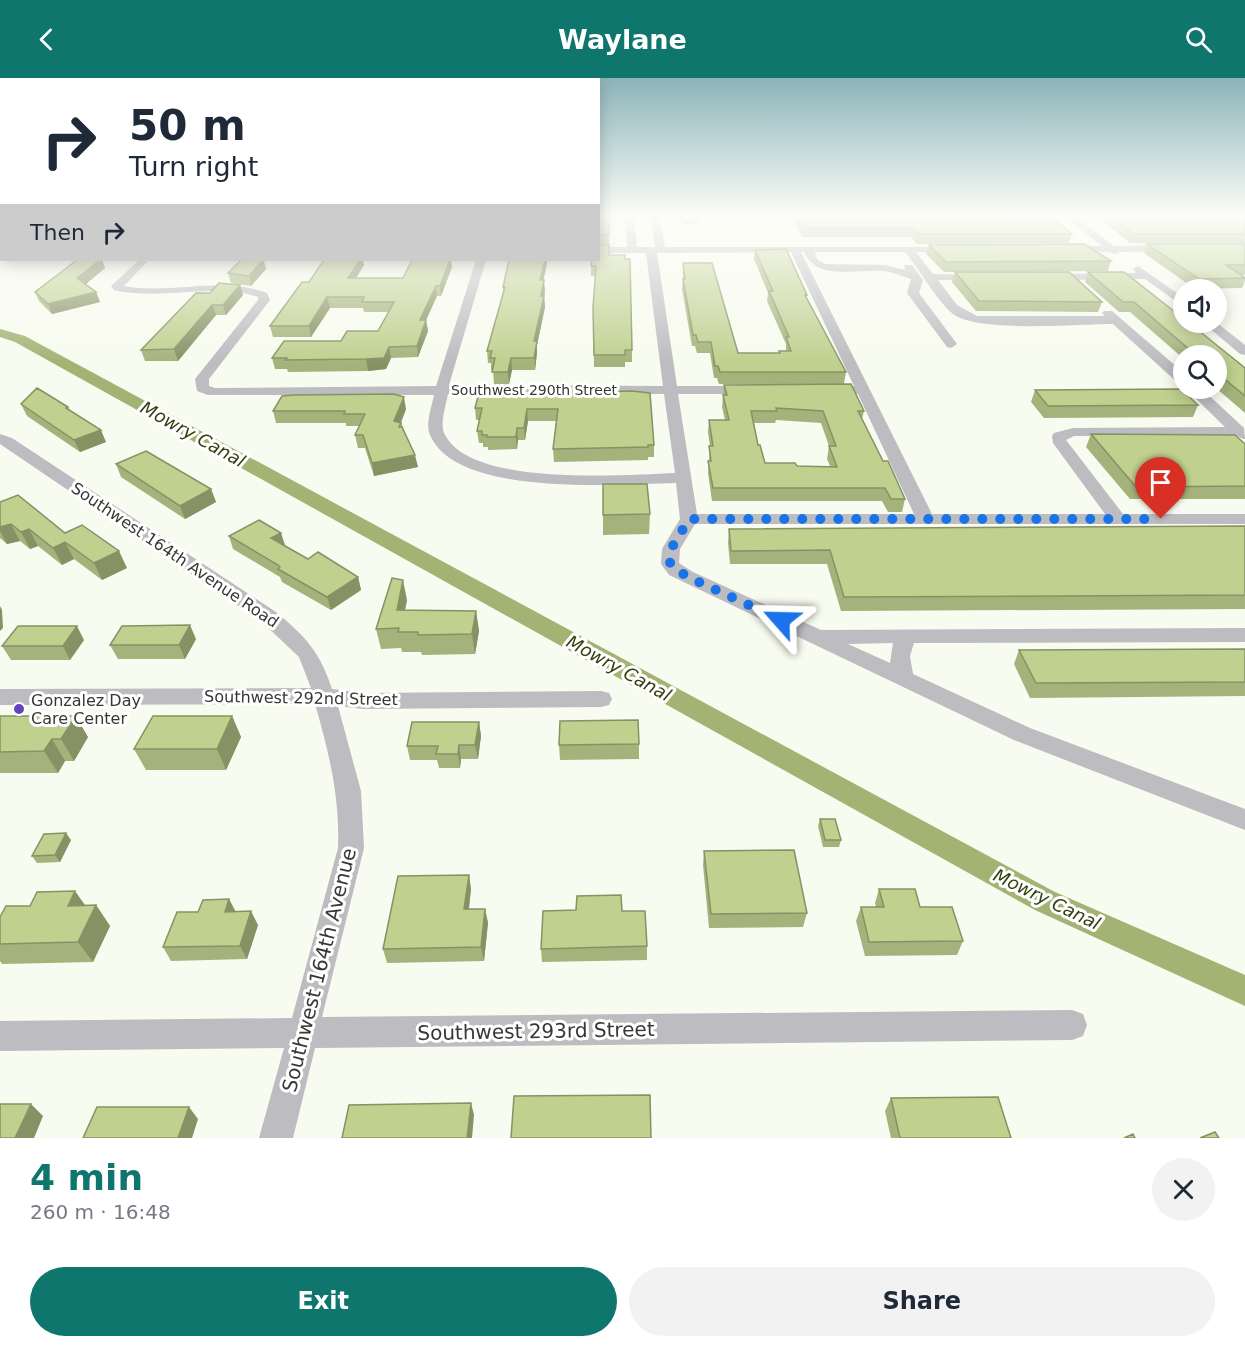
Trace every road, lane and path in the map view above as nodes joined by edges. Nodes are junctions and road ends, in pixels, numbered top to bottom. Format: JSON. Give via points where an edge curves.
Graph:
{"nodes":[{"id":1,"x":138,"y":265,"type":"edge"},
{"id":2,"x":480,"y":265,"type":"edge"},
{"id":3,"x":658,"y":265,"type":"edge"},
{"id":4,"x":808,"y":265,"type":"edge"},
{"id":5,"x":821,"y":265,"type":"edge"},
{"id":6,"x":907,"y":265,"type":"edge"},
{"id":7,"x":921,"y":265,"type":"edge"},
{"id":8,"x":1134,"y":265,"type":"edge"},
{"id":9,"x":914,"y":276,"type":"junction"},
{"id":10,"x":1069,"y":276,"type":"junction"},
{"id":11,"x":1147,"y":276,"type":"junction"},
{"id":12,"x":930,"y":277,"type":"junction"},
{"id":13,"x":986,"y":277,"type":"edge"},
{"id":14,"x":1033,"y":277,"type":"edge"},
{"id":15,"x":1082,"y":289,"type":"edge"},
{"id":16,"x":1173,"y":296,"type":"edge"},
{"id":17,"x":1099,"y":304,"type":"edge"},
{"id":18,"x":1116,"y":320,"type":"junction"},
{"id":19,"x":1222,"y":333,"type":"edge"},
{"id":20,"x":951,"y":344,"type":"dead end"},
{"id":21,"x":1245,"y":351,"type":"edge"},
{"id":22,"x":1173,"y":371,"type":"edge"},
{"id":23,"x":443,"y":390,"type":"junction"},
{"id":24,"x":671,"y":390,"type":"junction"},
{"id":25,"x":762,"y":390,"type":"edge"},
{"id":26,"x":818,"y":390,"type":"edge"},
{"id":27,"x":863,"y":390,"type":"junction"},
{"id":28,"x":1204,"y":399,"type":"edge"},
{"id":29,"x":1242,"y":434,"type":"edge"},
{"id":30,"x":0,"y":440,"type":"edge"},
{"id":31,"x":684,"y":478,"type":"junction"},
{"id":32,"x":689,"y":519,"type":"junction"},
{"id":33,"x":1118,"y":519,"type":"junction"},
{"id":34,"x":1245,"y":519,"type":"edge"},
{"id":35,"x":926,"y":520,"type":"junction"},
{"id":36,"x":1245,"y":635,"type":"edge"},
{"id":37,"x":908,"y":636,"type":"junction"},
{"id":38,"x":818,"y":637,"type":"junction"},
{"id":39,"x":904,"y":678,"type":"junction"},
{"id":40,"x":324,"y":696,"type":"junction"},
{"id":41,"x":0,"y":697,"type":"edge"},
{"id":42,"x":601,"y":699,"type":"dead end"},
{"id":43,"x":1245,"y":820,"type":"edge"},
{"id":44,"x":1072,"y":1025,"type":"dead end"},
{"id":45,"x":303,"y":1033,"type":"junction"},
{"id":46,"x":0,"y":1036,"type":"edge"},
{"id":47,"x":276,"y":1138,"type":"edge"}],
"edges":[{"from":1,"to":23,"type":"street","name":"Southwest 290th Street","via":[[117,286],[132,290],[261,293],[264,300],[202,379],[206,390]]},
{"from":2,"to":23,"type":"street"},
{"from":3,"to":24,"type":"street"},
{"from":4,"to":27,"type":"street"},
{"from":5,"to":9,"type":"street","via":[[886,268]]},
{"from":6,"to":9,"type":"street"},
{"from":7,"to":12,"type":"street"},
{"from":8,"to":11,"type":"street"},
{"from":9,"to":20,"type":"street","via":[[918,280],[913,293]]},
{"from":10,"to":11,"type":"street"},
{"from":10,"to":14,"type":"street"},
{"from":10,"to":15,"type":"street"},
{"from":11,"to":16,"type":"street"},
{"from":12,"to":13,"type":"street"},
{"from":12,"to":18,"type":"street","via":[[966,318]]},
{"from":17,"to":18,"type":"street"},
{"from":18,"to":22,"type":"street"},
{"from":19,"to":21,"type":"street"},
{"from":23,"to":24,"type":"street","name":"Southwest 290th Street"},
{"from":23,"to":31,"type":"street","via":[[435,422],[437,436],[449,452],[478,468],[533,478]]},
{"from":24,"to":25,"type":"street","name":"Southwest 290th Street"},
{"from":24,"to":31,"type":"street"},
{"from":26,"to":27,"type":"street"},
{"from":27,"to":35,"type":"street"},
{"from":28,"to":29,"type":"street"},
{"from":29,"to":33,"type":"street","via":[[1084,432],[1059,436],[1060,444]]},
{"from":30,"to":40,"type":"street","name":"Southwest 164th Avenue Road","via":[[7,441],[269,617],[306,651]]},
{"from":31,"to":32,"type":"street"},
{"from":32,"to":35,"type":"street"},
{"from":32,"to":38,"type":"street","via":[[671,549],[670,564],[676,571]]},
{"from":33,"to":34,"type":"street"},
{"from":33,"to":35,"type":"street"},
{"from":36,"to":37,"type":"street"},
{"from":37,"to":38,"type":"street"},
{"from":37,"to":39,"type":"street","via":[[898,653]]},
{"from":38,"to":39,"type":"street"},
{"from":39,"to":43,"type":"street","via":[[1022,734]]},
{"from":40,"to":41,"type":"street","name":"Southwest 292nd Street"},
{"from":40,"to":42,"type":"street","name":"Southwest 292nd Street","via":[[363,701]]},
{"from":40,"to":45,"type":"street","name":"Southwest 164th Avenue","via":[[348,784],[351,848]]},
{"from":44,"to":45,"type":"street","name":"Southwest 293rd Street"},
{"from":45,"to":46,"type":"street","name":"Southwest 293rd Street"},
{"from":45,"to":47,"type":"street","name":"Southwest 164th Avenue"}]}
